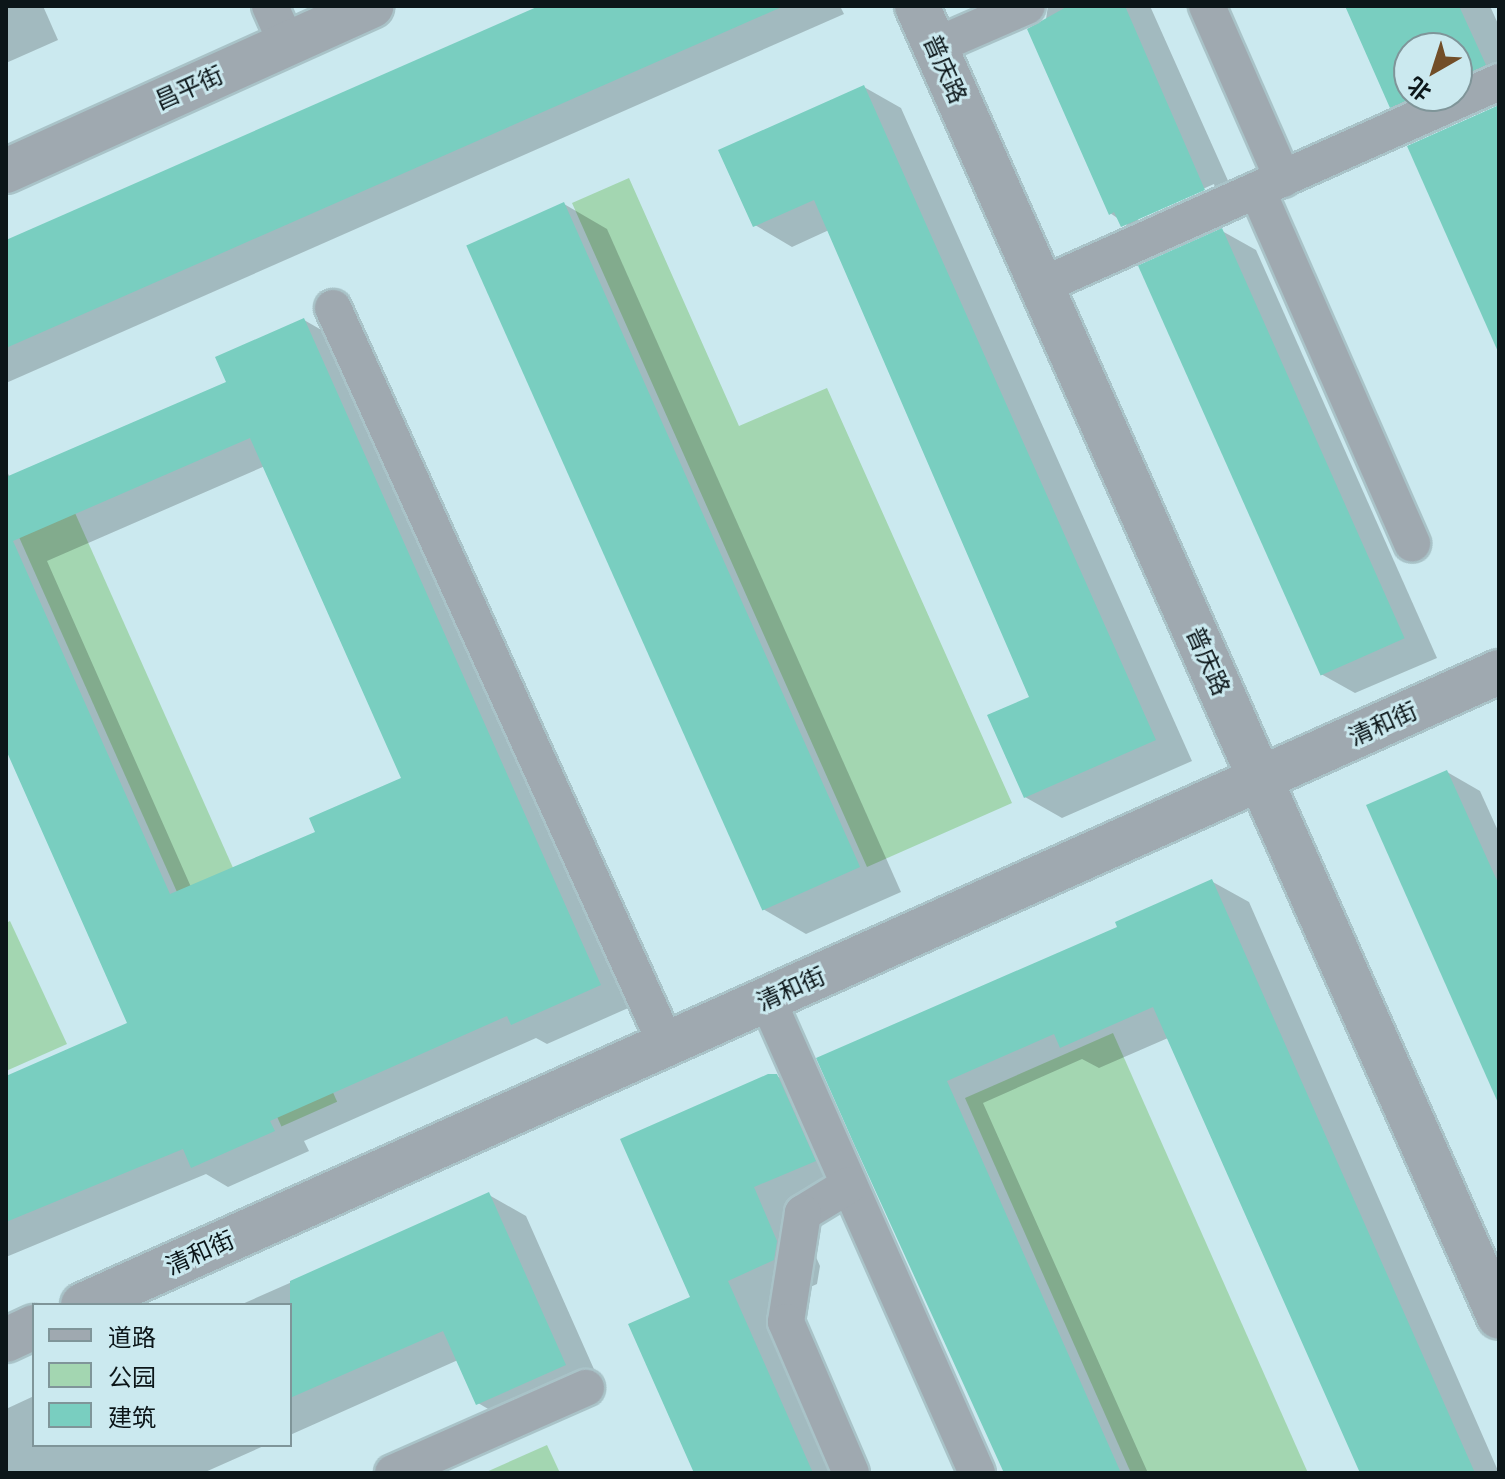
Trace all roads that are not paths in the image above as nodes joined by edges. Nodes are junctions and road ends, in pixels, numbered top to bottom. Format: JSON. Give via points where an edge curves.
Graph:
{"nodes":[{"id":1,"x":372,"y":6,"type":"edge"},
{"id":2,"x":917,"y":6,"type":"edge"},
{"id":3,"x":1027,"y":6,"type":"edge"},
{"id":4,"x":1207,"y":6,"type":"edge"},
{"id":5,"x":278,"y":25,"type":"edge"},
{"id":6,"x":935,"y":46,"type":"junction"},
{"id":7,"x":1499,"y":82,"type":"edge"},
{"id":8,"x":6,"y":171,"type":"edge"},
{"id":9,"x":1270,"y":184,"type":"junction"},
{"id":10,"x":1041,"y":286,"type":"junction"},
{"id":11,"x":333,"y":308,"type":"dead end"},
{"id":12,"x":1412,"y":543,"type":"dead end"},
{"id":13,"x":1499,"y":672,"type":"edge"},
{"id":14,"x":1261,"y":779,"type":"junction"},
{"id":15,"x":767,"y":999,"type":"junction"},
{"id":16,"x":666,"y":1044,"type":"junction"},
{"id":17,"x":849,"y":1185,"type":"junction"},
{"id":18,"x":1490,"y":1272,"type":"edge"},
{"id":19,"x":87,"y":1303,"type":"edge"},
{"id":20,"x":1499,"y":1317,"type":"edge"},
{"id":21,"x":32,"y":1328,"type":"edge"},
{"id":22,"x":6,"y":1340,"type":"edge"},
{"id":23,"x":586,"y":1388,"type":"dead end"},
{"id":24,"x":393,"y":1473,"type":"edge"},
{"id":25,"x":851,"y":1473,"type":"edge"},
{"id":26,"x":977,"y":1473,"type":"edge"}],
"edges":[{"from":1,"to":5,"type":"street","name":"昌平街"},
{"from":2,"to":6,"type":"street","name":"普庆路"},
{"from":3,"to":6,"type":"lane"},
{"from":4,"to":9,"type":"lane"},
{"from":5,"to":8,"type":"street","name":"昌平街"},
{"from":6,"to":10,"type":"street","name":"普庆路"},
{"from":7,"to":9,"type":"lane"},
{"from":9,"to":10,"type":"lane"},
{"from":9,"to":12,"type":"lane"},
{"from":10,"to":14,"type":"street","name":"普庆路"},
{"from":11,"to":16,"type":"lane"},
{"from":13,"to":14,"type":"street","name":"清和街"},
{"from":14,"to":15,"type":"street","name":"清和街"},
{"from":14,"to":18,"type":"street","name":"普庆路"},
{"from":15,"to":16,"type":"street","name":"清和街"},
{"from":15,"to":17,"type":"lane"},
{"from":16,"to":19,"type":"street","name":"清和街"},
{"from":17,"to":25,"type":"lane","via":[[803,1213],[786,1322]]},
{"from":17,"to":26,"type":"lane"},
{"from":18,"to":20,"type":"street","name":"普庆路"},
{"from":21,"to":22,"type":"street"},
{"from":23,"to":24,"type":"lane"}]}
